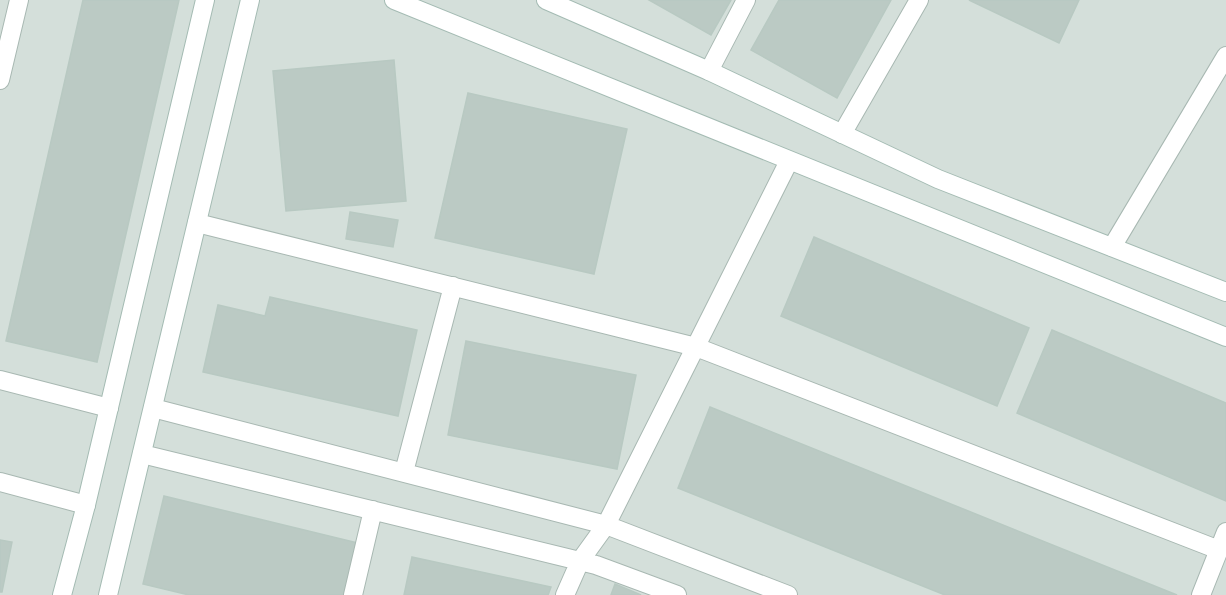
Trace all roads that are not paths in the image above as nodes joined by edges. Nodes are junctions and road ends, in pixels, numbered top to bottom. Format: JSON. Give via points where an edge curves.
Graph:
{"nodes":[{"id":1,"x":20,"y":0,"type":"edge"},
{"id":2,"x":205,"y":0,"type":"edge"},
{"id":3,"x":250,"y":0,"type":"edge"},
{"id":4,"x":394,"y":0,"type":"edge"},
{"id":5,"x":546,"y":0,"type":"edge"},
{"id":6,"x":746,"y":0,"type":"edge"},
{"id":7,"x":918,"y":0,"type":"edge"},
{"id":8,"x":1226,"y":56,"type":"edge"},
{"id":9,"x":709,"y":71,"type":"junction"},
{"id":10,"x":0,"y":80,"type":"edge"},
{"id":11,"x":842,"y":134,"type":"junction"},
{"id":12,"x":789,"y":161,"type":"junction"},
{"id":13,"x":197,"y":223,"type":"junction"},
{"id":14,"x":1112,"y":247,"type":"junction"},
{"id":15,"x":453,"y":286,"type":"junction"},
{"id":16,"x":1226,"y":292,"type":"edge"},
{"id":17,"x":1226,"y":337,"type":"edge"},
{"id":18,"x":696,"y":347,"type":"junction"},
{"id":19,"x":0,"y":380,"type":"edge"},
{"id":20,"x":109,"y":408,"type":"junction"},
{"id":21,"x":153,"y":408,"type":"junction"},
{"id":22,"x":142,"y":454,"type":"junction"},
{"id":23,"x":404,"y":472,"type":"junction"},
{"id":24,"x":0,"y":482,"type":"edge"},
{"id":25,"x":86,"y":505,"type":"junction"},
{"id":26,"x":373,"y":510,"type":"junction"},
{"id":27,"x":606,"y":525,"type":"junction"},
{"id":28,"x":1226,"y":532,"type":"edge"},
{"id":29,"x":1219,"y":550,"type":"junction"},
{"id":30,"x":580,"y":561,"type":"junction"},
{"id":31,"x":62,"y":595,"type":"edge"},
{"id":32,"x":108,"y":595,"type":"edge"},
{"id":33,"x":353,"y":595,"type":"edge"},
{"id":34,"x":565,"y":595,"type":"edge"},
{"id":35,"x":677,"y":595,"type":"edge"},
{"id":36,"x":788,"y":595,"type":"edge"},
{"id":37,"x":1201,"y":595,"type":"edge"}],
"edges":[{"from":1,"to":10,"type":"street"},
{"from":2,"to":20,"type":"street"},
{"from":3,"to":13,"type":"street"},
{"from":4,"to":12,"type":"street"},
{"from":5,"to":9,"type":"street"},
{"from":6,"to":9,"type":"street"},
{"from":7,"to":11,"type":"street"},
{"from":8,"to":14,"type":"street"},
{"from":9,"to":11,"type":"street"},
{"from":11,"to":14,"type":"street","via":[[938,179]]},
{"from":12,"to":17,"type":"street"},
{"from":12,"to":18,"type":"street"},
{"from":13,"to":15,"type":"street"},
{"from":13,"to":21,"type":"street"},
{"from":14,"to":16,"type":"street"},
{"from":15,"to":18,"type":"street"},
{"from":15,"to":23,"type":"street"},
{"from":18,"to":27,"type":"street"},
{"from":18,"to":29,"type":"street"},
{"from":19,"to":20,"type":"street"},
{"from":20,"to":25,"type":"street"},
{"from":21,"to":22,"type":"street"},
{"from":21,"to":23,"type":"street"},
{"from":22,"to":26,"type":"street"},
{"from":22,"to":32,"type":"street"},
{"from":23,"to":27,"type":"street"},
{"from":24,"to":25,"type":"street"},
{"from":25,"to":31,"type":"street"},
{"from":26,"to":30,"type":"street"},
{"from":26,"to":33,"type":"street"},
{"from":27,"to":30,"type":"street"},
{"from":27,"to":36,"type":"street"},
{"from":28,"to":29,"type":"street"},
{"from":29,"to":37,"type":"street"},
{"from":30,"to":34,"type":"street"},
{"from":30,"to":35,"type":"street"}]}
